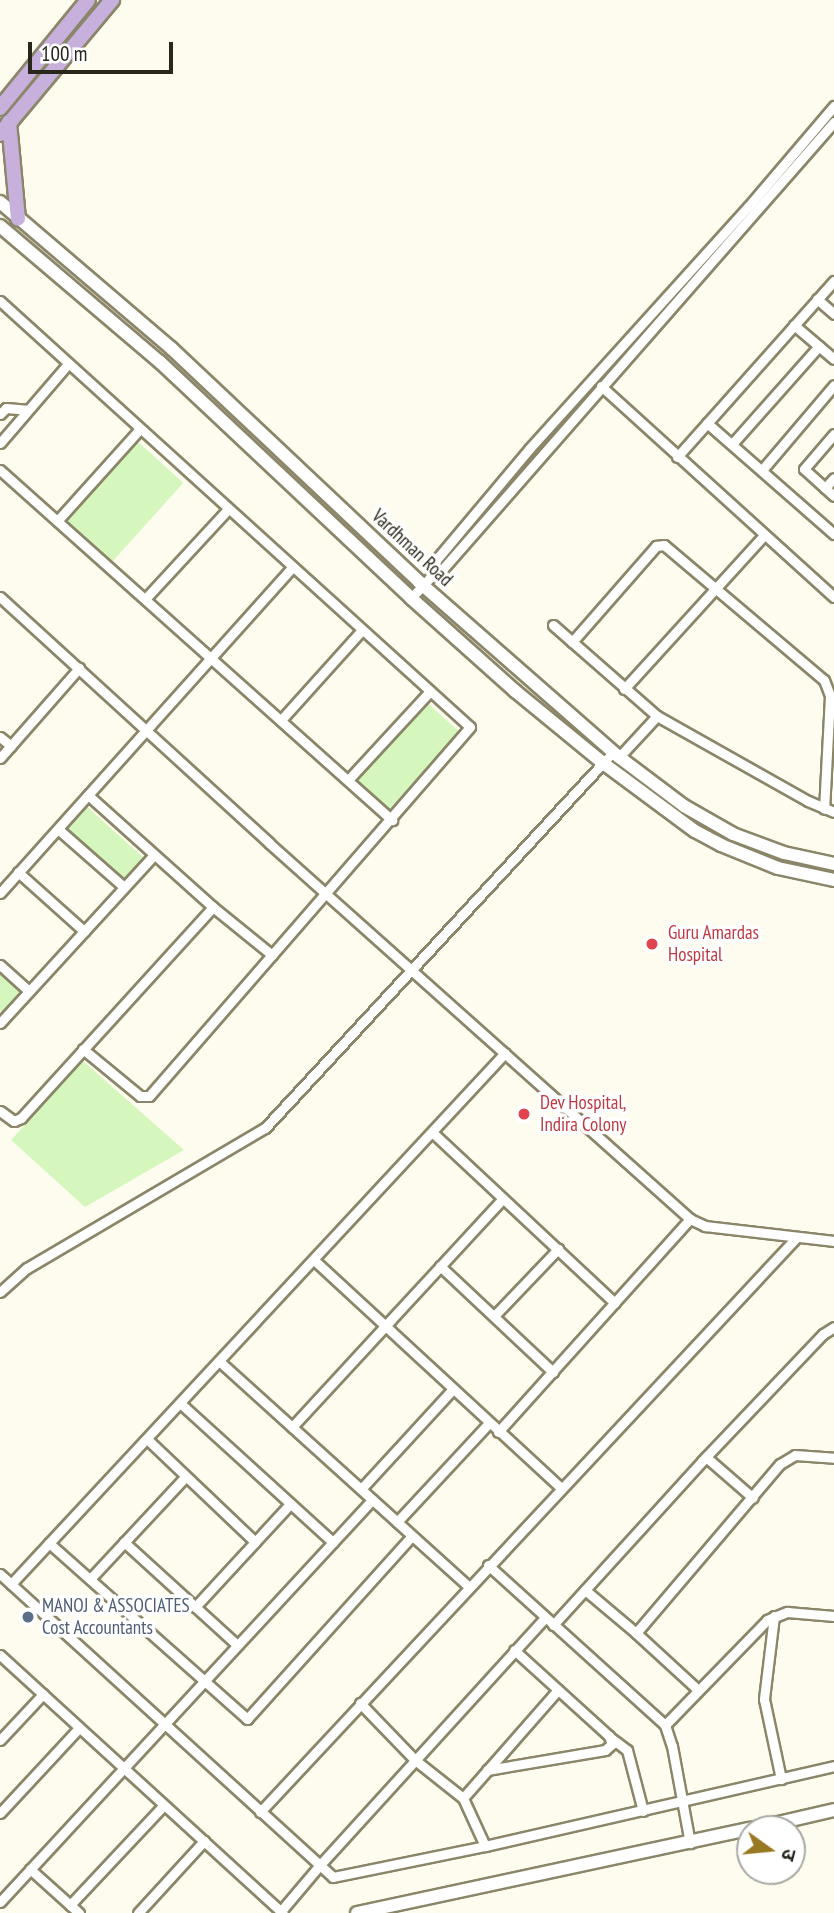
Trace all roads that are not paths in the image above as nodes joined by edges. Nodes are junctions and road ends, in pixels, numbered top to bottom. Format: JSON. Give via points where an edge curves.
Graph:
{"nodes":[{"id":1,"x":88,"y":0,"type":"edge"},
{"id":2,"x":112,"y":0,"type":"edge"},
{"id":3,"x":0,"y":108,"type":"edge"},
{"id":4,"x":833,"y":108,"type":"edge"},
{"id":5,"x":832,"y":121,"type":"edge"},
{"id":6,"x":5,"y":128,"type":"edge"},
{"id":7,"x":0,"y":202,"type":"edge"},
{"id":8,"x":18,"y":219,"type":"junction"},
{"id":9,"x":0,"y":226,"type":"edge"},
{"id":10,"x":834,"y":281,"type":"edge"},
{"id":11,"x":817,"y":299,"type":"junction"},
{"id":12,"x":0,"y":301,"type":"edge"},
{"id":13,"x":834,"y":314,"type":"edge"},
{"id":14,"x":794,"y":325,"type":"junction"},
{"id":15,"x":819,"y":346,"type":"junction"},
{"id":16,"x":834,"y":359,"type":"edge"},
{"id":17,"x":68,"y":364,"type":"junction"},
{"id":18,"x":834,"y":385,"type":"edge"},
{"id":19,"x":601,"y":386,"type":"junction"},
{"id":20,"x":27,"y":410,"type":"junction"},
{"id":21,"x":0,"y":414,"type":"edge"},
{"id":22,"x":707,"y":423,"type":"junction"},
{"id":23,"x":140,"y":429,"type":"junction"},
{"id":24,"x":834,"y":434,"type":"edge"},
{"id":25,"x":0,"y":443,"type":"edge"},
{"id":26,"x":732,"y":444,"type":"junction"},
{"id":27,"x":677,"y":457,"type":"junction"},
{"id":28,"x":0,"y":470,"type":"edge"},
{"id":29,"x":762,"y":470,"type":"junction"},
{"id":30,"x":834,"y":478,"type":"edge"},
{"id":31,"x":825,"y":488,"type":"junction"},
{"id":32,"x":834,"y":496,"type":"edge"},
{"id":33,"x":228,"y":509,"type":"junction"},
{"id":34,"x":58,"y":520,"type":"junction"},
{"id":35,"x":833,"y":532,"type":"edge"},
{"id":36,"x":764,"y":535,"type":"junction"},
{"id":37,"x":293,"y":568,"type":"junction"},
{"id":38,"x":434,"y":572,"type":"junction"},
{"id":39,"x":423,"y":585,"type":"junction"},
{"id":40,"x":716,"y":588,"type":"junction"},
{"id":41,"x":0,"y":597,"type":"edge"},
{"id":42,"x":834,"y":597,"type":"edge"},
{"id":43,"x":146,"y":598,"type":"junction"},
{"id":44,"x":411,"y":598,"type":"junction"},
{"id":45,"x":553,"y":625,"type":"dead end"},
{"id":46,"x":362,"y":630,"type":"junction"},
{"id":47,"x":572,"y":642,"type":"junction"},
{"id":48,"x":212,"y":659,"type":"junction"},
{"id":49,"x":79,"y":668,"type":"junction"},
{"id":50,"x":624,"y":689,"type":"junction"},
{"id":51,"x":430,"y":691,"type":"junction"},
{"id":52,"x":657,"y":716,"type":"junction"},
{"id":53,"x":281,"y":720,"type":"junction"},
{"id":54,"x":147,"y":730,"type":"junction"},
{"id":55,"x":0,"y":737,"type":"edge"},
{"id":56,"x":11,"y":746,"type":"junction"},
{"id":57,"x":616,"y":754,"type":"junction"},
{"id":58,"x":0,"y":758,"type":"edge"},
{"id":59,"x":603,"y":763,"type":"junction"},
{"id":60,"x":348,"y":780,"type":"junction"},
{"id":61,"x":88,"y":795,"type":"junction"},
{"id":62,"x":824,"y":809,"type":"junction"},
{"id":63,"x":834,"y":812,"type":"edge"},
{"id":64,"x":392,"y":820,"type":"junction"},
{"id":65,"x":58,"y":829,"type":"junction"},
{"id":66,"x":153,"y":856,"type":"junction"},
{"id":67,"x":834,"y":864,"type":"edge"},
{"id":68,"x":18,"y":872,"type":"junction"},
{"id":69,"x":834,"y":880,"type":"edge"},
{"id":70,"x":124,"y":887,"type":"junction"},
{"id":71,"x":0,"y":893,"type":"edge"},
{"id":72,"x":326,"y":893,"type":"junction"},
{"id":73,"x":213,"y":907,"type":"junction"},
{"id":74,"x":84,"y":931,"type":"junction"},
{"id":75,"x":272,"y":955,"type":"junction"},
{"id":76,"x":0,"y":965,"type":"edge"},
{"id":77,"x":412,"y":968,"type":"junction"},
{"id":78,"x":29,"y":991,"type":"junction"},
{"id":79,"x":1,"y":1020,"type":"edge"},
{"id":80,"x":83,"y":1049,"type":"junction"},
{"id":81,"x":505,"y":1053,"type":"junction"},
{"id":82,"x":1,"y":1115,"type":"edge"},
{"id":83,"x":432,"y":1132,"type":"junction"},
{"id":84,"x":503,"y":1198,"type":"junction"},
{"id":85,"x":691,"y":1219,"type":"junction"},
{"id":86,"x":795,"y":1239,"type":"junction"},
{"id":87,"x":834,"y":1241,"type":"edge"},
{"id":88,"x":558,"y":1249,"type":"junction"},
{"id":89,"x":314,"y":1260,"type":"junction"},
{"id":90,"x":440,"y":1266,"type":"junction"},
{"id":91,"x":0,"y":1292,"type":"edge"},
{"id":92,"x":615,"y":1303,"type":"junction"},
{"id":93,"x":494,"y":1317,"type":"junction"},
{"id":94,"x":385,"y":1326,"type":"junction"},
{"id":95,"x":834,"y":1327,"type":"edge"},
{"id":96,"x":219,"y":1361,"type":"junction"},
{"id":97,"x":553,"y":1371,"type":"junction"},
{"id":98,"x":453,"y":1389,"type":"junction"},
{"id":99,"x":180,"y":1403,"type":"junction"},
{"id":100,"x":489,"y":1423,"type":"junction"},
{"id":101,"x":292,"y":1427,"type":"junction"},
{"id":102,"x":498,"y":1432,"type":"junction"},
{"id":103,"x":147,"y":1440,"type":"junction"},
{"id":104,"x":706,"y":1457,"type":"junction"},
{"id":105,"x":834,"y":1458,"type":"edge"},
{"id":106,"x":185,"y":1477,"type":"junction"},
{"id":107,"x":560,"y":1487,"type":"junction"},
{"id":108,"x":361,"y":1489,"type":"junction"},
{"id":109,"x":753,"y":1498,"type":"junction"},
{"id":110,"x":372,"y":1500,"type":"junction"},
{"id":111,"x":290,"y":1504,"type":"junction"},
{"id":112,"x":397,"y":1522,"type":"junction"},
{"id":113,"x":412,"y":1536,"type":"junction"},
{"id":114,"x":124,"y":1542,"type":"junction"},
{"id":115,"x":255,"y":1542,"type":"junction"},
{"id":116,"x":332,"y":1542,"type":"junction"},
{"id":117,"x":49,"y":1543,"type":"junction"},
{"id":118,"x":488,"y":1565,"type":"junction"},
{"id":119,"x":0,"y":1574,"type":"edge"},
{"id":120,"x":90,"y":1579,"type":"junction"},
{"id":121,"x":11,"y":1584,"type":"junction"},
{"id":122,"x":468,"y":1586,"type":"junction"},
{"id":123,"x":584,"y":1590,"type":"junction"},
{"id":124,"x":195,"y":1607,"type":"junction"},
{"id":125,"x":774,"y":1616,"type":"junction"},
{"id":126,"x":834,"y":1616,"type":"edge"},
{"id":127,"x":545,"y":1618,"type":"junction"},
{"id":128,"x":553,"y":1625,"type":"junction"},
{"id":129,"x":636,"y":1633,"type":"junction"},
{"id":130,"x":237,"y":1646,"type":"junction"},
{"id":131,"x":514,"y":1650,"type":"junction"},
{"id":132,"x":0,"y":1656,"type":"edge"},
{"id":133,"x":203,"y":1682,"type":"junction"},
{"id":134,"x":698,"y":1689,"type":"junction"},
{"id":135,"x":558,"y":1690,"type":"junction"},
{"id":136,"x":43,"y":1694,"type":"junction"},
{"id":137,"x":360,"y":1703,"type":"junction"},
{"id":138,"x":164,"y":1724,"type":"junction"},
{"id":139,"x":665,"y":1726,"type":"junction"},
{"id":140,"x":79,"y":1728,"type":"junction"},
{"id":141,"x":4,"y":1729,"type":"edge"},
{"id":142,"x":611,"y":1738,"type":"junction"},
{"id":143,"x":0,"y":1741,"type":"edge"},
{"id":144,"x":415,"y":1760,"type":"junction"},
{"id":145,"x":834,"y":1766,"type":"edge"},
{"id":146,"x":124,"y":1768,"type":"junction"},
{"id":147,"x":486,"y":1770,"type":"junction"},
{"id":148,"x":781,"y":1779,"type":"junction"},
{"id":149,"x":463,"y":1798,"type":"junction"},
{"id":150,"x":682,"y":1802,"type":"junction"},
{"id":151,"x":163,"y":1805,"type":"junction"},
{"id":152,"x":834,"y":1810,"type":"edge"},
{"id":153,"x":643,"y":1811,"type":"junction"},
{"id":154,"x":0,"y":1812,"type":"edge"},
{"id":155,"x":260,"y":1812,"type":"junction"},
{"id":156,"x":806,"y":1816,"type":"edge"},
{"id":157,"x":736,"y":1832,"type":"edge"},
{"id":158,"x":204,"y":1842,"type":"junction"},
{"id":159,"x":690,"y":1843,"type":"junction"},
{"id":160,"x":485,"y":1846,"type":"junction"},
{"id":161,"x":319,"y":1866,"type":"junction"},
{"id":162,"x":30,"y":1869,"type":"junction"},
{"id":163,"x":0,"y":1902,"type":"edge"},
{"id":164,"x":71,"y":1905,"type":"junction"},
{"id":165,"x":282,"y":1912,"type":"edge"},
{"id":166,"x":79,"y":1913,"type":"edge"},
{"id":167,"x":138,"y":1913,"type":"edge"},
{"id":168,"x":357,"y":1913,"type":"edge"}],
"edges":[{"from":1,"to":3,"type":"main road"},
{"from":2,"to":6,"type":"main road"},
{"from":4,"to":5,"type":"street"},
{"from":5,"to":19,"type":"street"},
{"from":5,"to":38,"type":"street","via":[[530,448],[436,560]]},
{"from":6,"to":8,"type":"main road"},
{"from":7,"to":8,"type":"street","name":"Vardhman Road"},
{"from":8,"to":39,"type":"street","name":"Vardhman Road","via":[[195,370]]},
{"from":9,"to":44,"type":"street","name":"Vardhman Road","via":[[160,362]]},
{"from":10,"to":11,"type":"street"},
{"from":11,"to":13,"type":"street"},
{"from":11,"to":14,"type":"street"},
{"from":12,"to":17,"type":"street"},
{"from":14,"to":15,"type":"street"},
{"from":14,"to":22,"type":"street"},
{"from":15,"to":16,"type":"street"},
{"from":15,"to":26,"type":"street"},
{"from":17,"to":20,"type":"street"},
{"from":17,"to":23,"type":"street"},
{"from":18,"to":29,"type":"street"},
{"from":19,"to":27,"type":"street"},
{"from":19,"to":38,"type":"street","via":[[441,571]]},
{"from":20,"to":21,"type":"street","via":[[6,408]]},
{"from":20,"to":25,"type":"street"},
{"from":22,"to":26,"type":"street"},
{"from":22,"to":27,"type":"street"},
{"from":23,"to":33,"type":"street"},
{"from":23,"to":34,"type":"street"},
{"from":24,"to":31,"type":"street","via":[[803,469]]},
{"from":26,"to":29,"type":"street"},
{"from":27,"to":36,"type":"street"},
{"from":28,"to":34,"type":"street"},
{"from":29,"to":35,"type":"street"},
{"from":30,"to":31,"type":"street"},
{"from":31,"to":32,"type":"street"},
{"from":33,"to":37,"type":"street"},
{"from":33,"to":43,"type":"street"},
{"from":34,"to":43,"type":"street"},
{"from":36,"to":40,"type":"street"},
{"from":36,"to":42,"type":"street"},
{"from":37,"to":46,"type":"street"},
{"from":37,"to":48,"type":"street"},
{"from":38,"to":39,"type":"street"},
{"from":39,"to":44,"type":"street"},
{"from":39,"to":57,"type":"street","name":"Vardhman Road"},
{"from":40,"to":47,"type":"street","via":[[660,544]]},
{"from":40,"to":50,"type":"street"},
{"from":40,"to":62,"type":"street","via":[[828,688]]},
{"from":41,"to":49,"type":"street"},
{"from":43,"to":48,"type":"street"},
{"from":44,"to":59,"type":"street","name":"Vardhman Road"},
{"from":45,"to":47,"type":"street"},
{"from":46,"to":51,"type":"street"},
{"from":46,"to":53,"type":"street"},
{"from":47,"to":50,"type":"street"},
{"from":48,"to":53,"type":"street"},
{"from":48,"to":54,"type":"street"},
{"from":49,"to":54,"type":"street"},
{"from":49,"to":56,"type":"street"},
{"from":50,"to":52,"type":"street"},
{"from":51,"to":60,"type":"street"},
{"from":51,"to":64,"type":"street","via":[[470,730]]},
{"from":52,"to":57,"type":"street"},
{"from":52,"to":62,"type":"street"},
{"from":53,"to":60,"type":"street"},
{"from":54,"to":61,"type":"street"},
{"from":54,"to":72,"type":"street"},
{"from":55,"to":56,"type":"street"},
{"from":56,"to":58,"type":"street"},
{"from":57,"to":59,"type":"street"},
{"from":57,"to":67,"type":"street","name":"Vardhman Road","via":[[684,806],[733,834],[784,853]]},
{"from":59,"to":69,"type":"street","name":"Vardhman Road","via":[[721,845],[778,867]]},
{"from":59,"to":77,"type":"street"},
{"from":60,"to":64,"type":"street"},
{"from":61,"to":65,"type":"street"},
{"from":61,"to":66,"type":"street"},
{"from":62,"to":63,"type":"street"},
{"from":64,"to":72,"type":"street"},
{"from":65,"to":68,"type":"street"},
{"from":65,"to":70,"type":"street"},
{"from":66,"to":70,"type":"street"},
{"from":66,"to":73,"type":"street"},
{"from":68,"to":71,"type":"street"},
{"from":68,"to":74,"type":"street"},
{"from":70,"to":74,"type":"street"},
{"from":72,"to":75,"type":"street"},
{"from":72,"to":77,"type":"street"},
{"from":73,"to":75,"type":"street"},
{"from":73,"to":80,"type":"street"},
{"from":74,"to":78,"type":"street"},
{"from":75,"to":80,"type":"street","via":[[149,1096],[140,1096]]},
{"from":76,"to":78,"type":"street"},
{"from":77,"to":81,"type":"street"},
{"from":77,"to":91,"type":"street","via":[[265,1128],[27,1268]]},
{"from":78,"to":79,"type":"street"},
{"from":80,"to":82,"type":"street","via":[[21,1118],[14,1121]]},
{"from":81,"to":83,"type":"street"},
{"from":81,"to":85,"type":"street"},
{"from":83,"to":84,"type":"street"},
{"from":83,"to":89,"type":"street"},
{"from":84,"to":88,"type":"street"},
{"from":84,"to":90,"type":"street"},
{"from":85,"to":86,"type":"street","via":[[705,1226]]},
{"from":85,"to":92,"type":"street"},
{"from":86,"to":87,"type":"street"},
{"from":86,"to":107,"type":"street"},
{"from":88,"to":92,"type":"street"},
{"from":88,"to":93,"type":"street"},
{"from":89,"to":94,"type":"street"},
{"from":89,"to":96,"type":"street"},
{"from":90,"to":93,"type":"street"},
{"from":90,"to":94,"type":"street"},
{"from":92,"to":97,"type":"street"},
{"from":93,"to":97,"type":"street"},
{"from":94,"to":98,"type":"street"},
{"from":94,"to":101,"type":"street"},
{"from":95,"to":104,"type":"street"},
{"from":96,"to":99,"type":"street"},
{"from":96,"to":101,"type":"street"},
{"from":97,"to":102,"type":"street"},
{"from":98,"to":100,"type":"street"},
{"from":98,"to":108,"type":"street"},
{"from":99,"to":103,"type":"street"},
{"from":99,"to":111,"type":"street"},
{"from":100,"to":102,"type":"street"},
{"from":100,"to":112,"type":"street"},
{"from":101,"to":108,"type":"street"},
{"from":102,"to":107,"type":"street"},
{"from":103,"to":106,"type":"street"},
{"from":103,"to":117,"type":"street"},
{"from":104,"to":109,"type":"street"},
{"from":104,"to":123,"type":"street"},
{"from":105,"to":109,"type":"street","via":[[789,1457]]},
{"from":106,"to":114,"type":"street"},
{"from":106,"to":115,"type":"street"},
{"from":107,"to":118,"type":"street"},
{"from":108,"to":110,"type":"street"},
{"from":109,"to":129,"type":"street"},
{"from":110,"to":112,"type":"street"},
{"from":110,"to":116,"type":"street"},
{"from":111,"to":115,"type":"street"},
{"from":111,"to":116,"type":"street"},
{"from":112,"to":113,"type":"street"},
{"from":113,"to":122,"type":"street"},
{"from":113,"to":133,"type":"street","via":[[252,1717],[243,1716]]},
{"from":114,"to":120,"type":"street"},
{"from":114,"to":124,"type":"street"},
{"from":115,"to":124,"type":"street"},
{"from":116,"to":130,"type":"street"},
{"from":117,"to":120,"type":"street"},
{"from":117,"to":121,"type":"street"},
{"from":118,"to":122,"type":"street"},
{"from":118,"to":127,"type":"street"},
{"from":119,"to":121,"type":"street"},
{"from":120,"to":133,"type":"street"},
{"from":121,"to":138,"type":"street"},
{"from":122,"to":137,"type":"street"},
{"from":123,"to":128,"type":"street"},
{"from":123,"to":129,"type":"street"},
{"from":124,"to":130,"type":"street"},
{"from":125,"to":126,"type":"street","via":[[787,1612]]},
{"from":125,"to":134,"type":"street"},
{"from":125,"to":148,"type":"street","via":[[764,1699]]},
{"from":127,"to":128,"type":"street"},
{"from":127,"to":131,"type":"street"},
{"from":128,"to":139,"type":"street"},
{"from":129,"to":134,"type":"street"},
{"from":130,"to":133,"type":"street"},
{"from":131,"to":135,"type":"street"},
{"from":131,"to":144,"type":"street"},
{"from":132,"to":136,"type":"street"},
{"from":133,"to":138,"type":"street"},
{"from":134,"to":139,"type":"street"},
{"from":135,"to":142,"type":"street"},
{"from":135,"to":147,"type":"street"},
{"from":136,"to":140,"type":"street"},
{"from":136,"to":141,"type":"street"},
{"from":137,"to":144,"type":"street"},
{"from":137,"to":155,"type":"street"},
{"from":138,"to":146,"type":"street"},
{"from":138,"to":155,"type":"street"},
{"from":139,"to":150,"type":"street"},
{"from":140,"to":146,"type":"street"},
{"from":140,"to":154,"type":"street"},
{"from":141,"to":143,"type":"street"},
{"from":142,"to":147,"type":"street","via":[[606,1750]]},
{"from":142,"to":153,"type":"street","via":[[627,1750]]},
{"from":144,"to":149,"type":"street"},
{"from":144,"to":161,"type":"street"},
{"from":145,"to":148,"type":"street"},
{"from":146,"to":151,"type":"street"},
{"from":146,"to":162,"type":"street"},
{"from":147,"to":149,"type":"street"},
{"from":148,"to":150,"type":"street"},
{"from":149,"to":160,"type":"street"},
{"from":150,"to":153,"type":"street"},
{"from":150,"to":159,"type":"street"},
{"from":151,"to":158,"type":"street"},
{"from":151,"to":164,"type":"street"},
{"from":152,"to":156,"type":"street"},
{"from":153,"to":160,"type":"street"},
{"from":155,"to":161,"type":"street"},
{"from":157,"to":159,"type":"street"},
{"from":158,"to":165,"type":"street"},
{"from":158,"to":167,"type":"street"},
{"from":159,"to":168,"type":"street"},
{"from":160,"to":161,"type":"street","via":[[342,1876],[328,1874]]},
{"from":161,"to":165,"type":"street"},
{"from":162,"to":163,"type":"street"},
{"from":162,"to":164,"type":"street"},
{"from":164,"to":166,"type":"street"}]}
